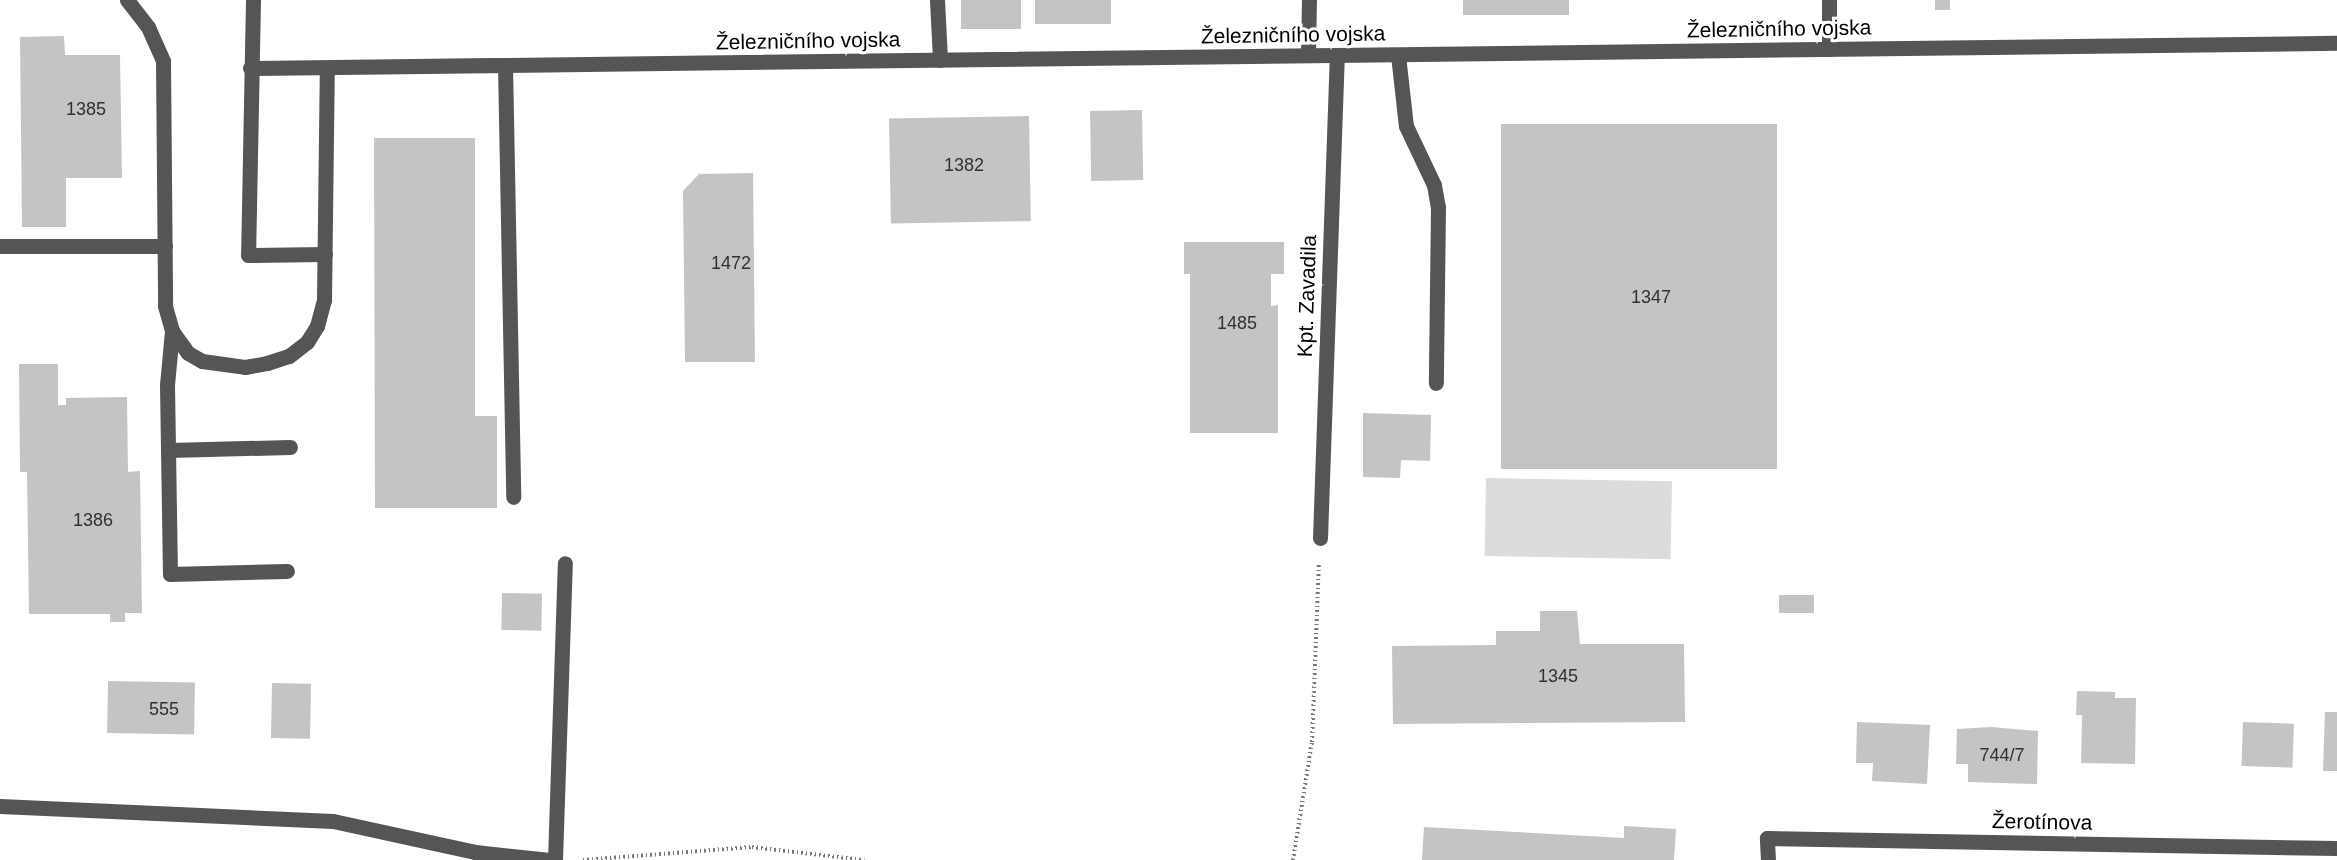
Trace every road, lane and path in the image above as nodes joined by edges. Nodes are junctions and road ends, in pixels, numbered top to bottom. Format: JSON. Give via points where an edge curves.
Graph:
{"nodes":[{"id":1,"x":127,"y":0,"type":"edge"},
{"id":2,"x":253,"y":0,"type":"edge"},
{"id":3,"x":937,"y":0,"type":"edge"},
{"id":4,"x":1309,"y":0,"type":"edge"},
{"id":5,"x":1829,"y":0,"type":"edge"},
{"id":6,"x":2337,"y":43,"type":"edge"},
{"id":7,"x":1829,"y":49,"type":"junction"},
{"id":8,"x":1398,"y":55,"type":"junction"},
{"id":9,"x":1308,"y":56,"type":"junction"},
{"id":10,"x":1337,"y":56,"type":"junction"},
{"id":11,"x":940,"y":60,"type":"junction"},
{"id":12,"x":506,"y":65,"type":"junction"},
{"id":13,"x":250,"y":68,"type":"junction"},
{"id":14,"x":327,"y":68,"type":"junction"},
{"id":15,"x":0,"y":246,"type":"edge"},
{"id":16,"x":165,"y":246,"type":"junction"},
{"id":17,"x":325,"y":254,"type":"junction"},
{"id":18,"x":172,"y":331,"type":"junction"},
{"id":19,"x":1436,"y":383,"type":"dead end"},
{"id":20,"x":290,"y":447,"type":"dead end"},
{"id":21,"x":168,"y":450,"type":"junction"},
{"id":22,"x":513,"y":497,"type":"dead end"},
{"id":23,"x":1320,"y":538,"type":"joint"},
{"id":24,"x":565,"y":563,"type":"dead end"},
{"id":25,"x":287,"y":570,"type":"dead end"},
{"id":26,"x":0,"y":806,"type":"edge"},
{"id":27,"x":2337,"y":848,"type":"edge"},
{"id":28,"x":550,"y":860,"type":"edge"},
{"id":29,"x":555,"y":860,"type":"edge"},
{"id":30,"x":583,"y":860,"type":"edge"},
{"id":31,"x":864,"y":860,"type":"edge"},
{"id":32,"x":1293,"y":860,"type":"edge"},
{"id":33,"x":1768,"y":860,"type":"edge"}],
"edges":[{"from":1,"to":16,"type":"street","via":[[148,27],[163,61]]},
{"from":2,"to":13,"type":"street"},
{"from":3,"to":11,"type":"street"},
{"from":4,"to":9,"type":"street"},
{"from":5,"to":7,"type":"street"},
{"from":6,"to":7,"type":"street","name":"Železničního vojska"},
{"from":7,"to":8,"type":"street","name":"Železničního vojska"},
{"from":8,"to":10,"type":"street","name":"Železničního vojska"},
{"from":8,"to":19,"type":"street","via":[[1406,126],[1434,185],[1438,207]]},
{"from":9,"to":10,"type":"street","name":"Železničního vojska"},
{"from":9,"to":11,"type":"street","name":"Železničního vojska"},
{"from":10,"to":23,"type":"street","name":"Kpt. Zavadila"},
{"from":11,"to":12,"type":"street","name":"Železničního vojska"},
{"from":12,"to":14,"type":"street","name":"Železničního vojska"},
{"from":12,"to":22,"type":"street"},
{"from":13,"to":14,"type":"street","name":"Železničního vojska"},
{"from":13,"to":17,"type":"street","via":[[248,255]]},
{"from":14,"to":17,"type":"street"},
{"from":15,"to":16,"type":"street"},
{"from":16,"to":18,"type":"street","via":[[165,306]]},
{"from":17,"to":18,"type":"street","via":[[324,300],[317,326],[307,342],[289,356],[245,367],[222,365],[188,353]]},
{"from":18,"to":21,"type":"street"},
{"from":20,"to":21,"type":"street"},
{"from":21,"to":25,"type":"street","via":[[170,574]]},
{"from":23,"to":32,"type":"path","via":[[1312,742]]},
{"from":24,"to":29,"type":"street"},
{"from":26,"to":28,"type":"street","via":[[333,821],[474,852]]},
{"from":27,"to":33,"type":"street","name":"Žerotínova","via":[[1767,838]]},
{"from":30,"to":31,"type":"path","via":[[752,848]]}]}
